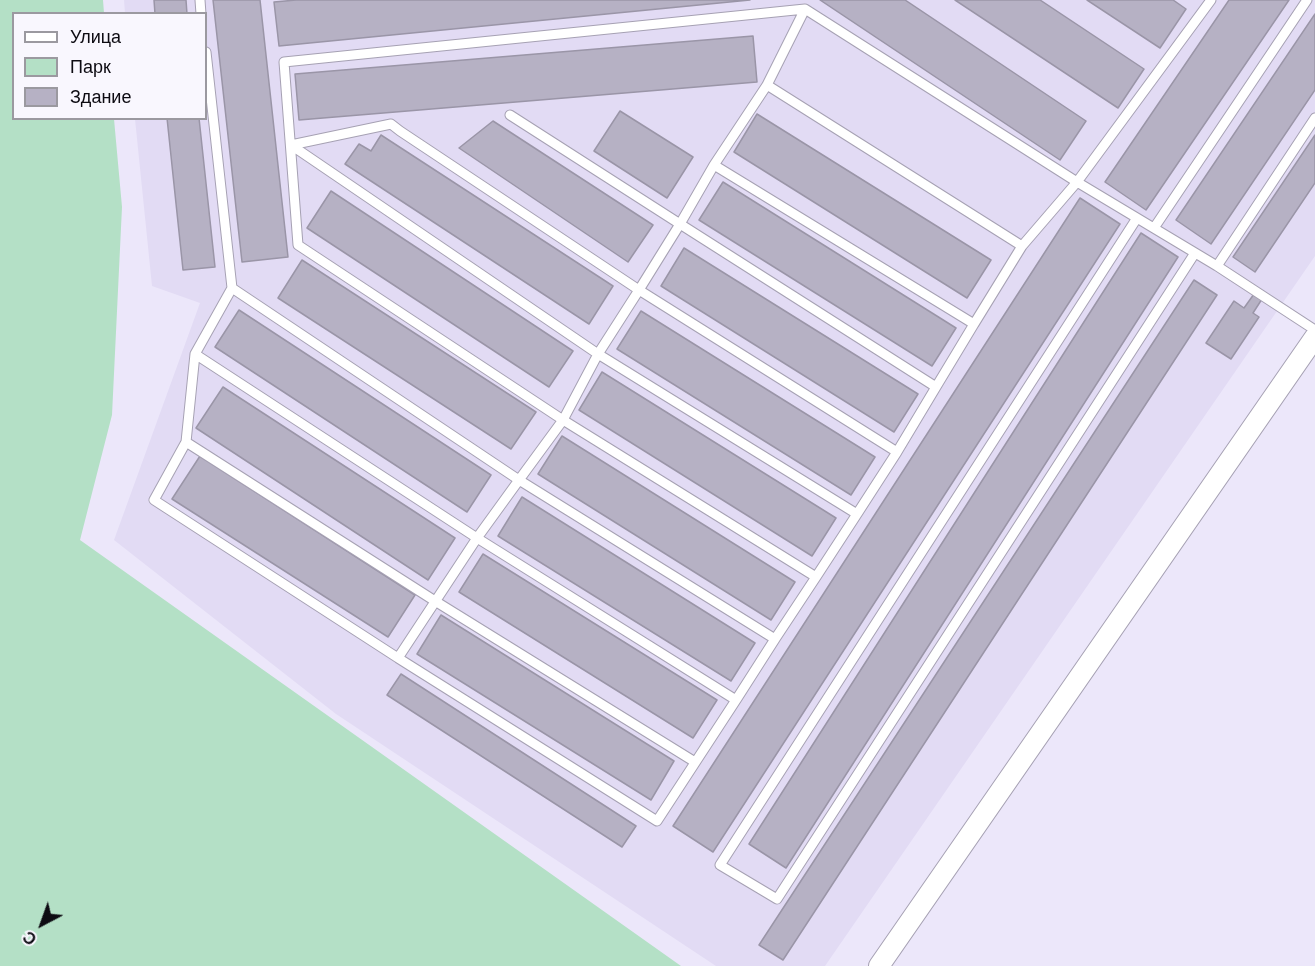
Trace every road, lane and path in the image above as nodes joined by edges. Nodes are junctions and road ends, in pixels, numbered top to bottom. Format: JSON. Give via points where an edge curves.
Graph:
{"nodes":[{"id":1,"x":1211,"y":0,"type":"edge"},
{"id":2,"x":1307,"y":0,"type":"edge"},
{"id":3,"x":805,"y":9,"type":"junction"},
{"id":4,"x":207,"y":61,"type":"edge"},
{"id":5,"x":767,"y":85,"type":"junction"},
{"id":6,"x":510,"y":116,"type":"dead end"},
{"id":7,"x":1315,"y":118,"type":"edge"},
{"id":8,"x":291,"y":146,"type":"junction"},
{"id":9,"x":714,"y":165,"type":"junction"},
{"id":10,"x":1077,"y":182,"type":"junction"},
{"id":11,"x":1137,"y":218,"type":"junction"},
{"id":12,"x":680,"y":224,"type":"junction"},
{"id":13,"x":1154,"y":228,"type":"junction"},
{"id":14,"x":1022,"y":246,"type":"junction"},
{"id":15,"x":1196,"y":253,"type":"junction"},
{"id":16,"x":1217,"y":266,"type":"junction"},
{"id":17,"x":232,"y":288,"type":"junction"},
{"id":18,"x":639,"y":290,"type":"junction"},
{"id":19,"x":974,"y":324,"type":"junction"},
{"id":20,"x":1315,"y":330,"type":"edge"},
{"id":21,"x":1315,"y":337,"type":"edge"},
{"id":22,"x":195,"y":354,"type":"junction"},
{"id":23,"x":598,"y":354,"type":"junction"},
{"id":24,"x":936,"y":387,"type":"junction"},
{"id":25,"x":563,"y":420,"type":"junction"},
{"id":26,"x":186,"y":442,"type":"junction"},
{"id":27,"x":897,"y":452,"type":"junction"},
{"id":28,"x":519,"y":480,"type":"junction"},
{"id":29,"x":857,"y":514,"type":"junction"},
{"id":30,"x":477,"y":538,"type":"junction"},
{"id":31,"x":816,"y":577,"type":"junction"},
{"id":32,"x":435,"y":601,"type":"junction"},
{"id":33,"x":775,"y":639,"type":"junction"},
{"id":34,"x":398,"y":658,"type":"junction"},
{"id":35,"x":736,"y":700,"type":"junction"},
{"id":36,"x":695,"y":762,"type":"junction"},
{"id":37,"x":879,"y":966,"type":"edge"}],
"edges":[{"from":1,"to":10,"type":"lane"},
{"from":2,"to":13,"type":"lane"},
{"from":3,"to":5,"type":"lane"},
{"from":3,"to":8,"type":"lane","via":[[284,62]]},
{"from":3,"to":10,"type":"lane"},
{"from":4,"to":17,"type":"lane"},
{"from":5,"to":9,"type":"lane"},
{"from":5,"to":14,"type":"lane"},
{"from":6,"to":12,"type":"lane"},
{"from":7,"to":16,"type":"lane"},
{"from":8,"to":18,"type":"lane","via":[[391,124]]},
{"from":8,"to":23,"type":"lane"},
{"from":8,"to":25,"type":"lane","via":[[298,245]]},
{"from":9,"to":12,"type":"lane"},
{"from":9,"to":19,"type":"lane"},
{"from":10,"to":11,"type":"lane"},
{"from":10,"to":14,"type":"lane"},
{"from":11,"to":13,"type":"lane"},
{"from":11,"to":15,"type":"lane","via":[[720,865],[777,899]]},
{"from":12,"to":18,"type":"lane"},
{"from":12,"to":24,"type":"lane"},
{"from":13,"to":15,"type":"lane"},
{"from":14,"to":19,"type":"lane"},
{"from":15,"to":16,"type":"lane"},
{"from":16,"to":20,"type":"lane"},
{"from":17,"to":22,"type":"lane"},
{"from":17,"to":28,"type":"lane"},
{"from":18,"to":23,"type":"lane"},
{"from":18,"to":27,"type":"lane"},
{"from":19,"to":24,"type":"lane"},
{"from":21,"to":37,"type":"street"},
{"from":22,"to":26,"type":"lane"},
{"from":22,"to":30,"type":"lane"},
{"from":23,"to":25,"type":"lane"},
{"from":23,"to":29,"type":"lane"},
{"from":24,"to":27,"type":"lane"},
{"from":25,"to":28,"type":"lane"},
{"from":25,"to":31,"type":"lane"},
{"from":26,"to":32,"type":"lane"},
{"from":26,"to":34,"type":"lane","via":[[154,500]]},
{"from":27,"to":29,"type":"lane"},
{"from":28,"to":30,"type":"lane"},
{"from":28,"to":33,"type":"lane"},
{"from":29,"to":31,"type":"lane"},
{"from":30,"to":32,"type":"lane"},
{"from":30,"to":35,"type":"lane"},
{"from":31,"to":33,"type":"lane"},
{"from":32,"to":34,"type":"lane"},
{"from":32,"to":36,"type":"lane"},
{"from":33,"to":35,"type":"lane"},
{"from":34,"to":36,"type":"lane","via":[[657,821]]},
{"from":35,"to":36,"type":"lane"}]}
